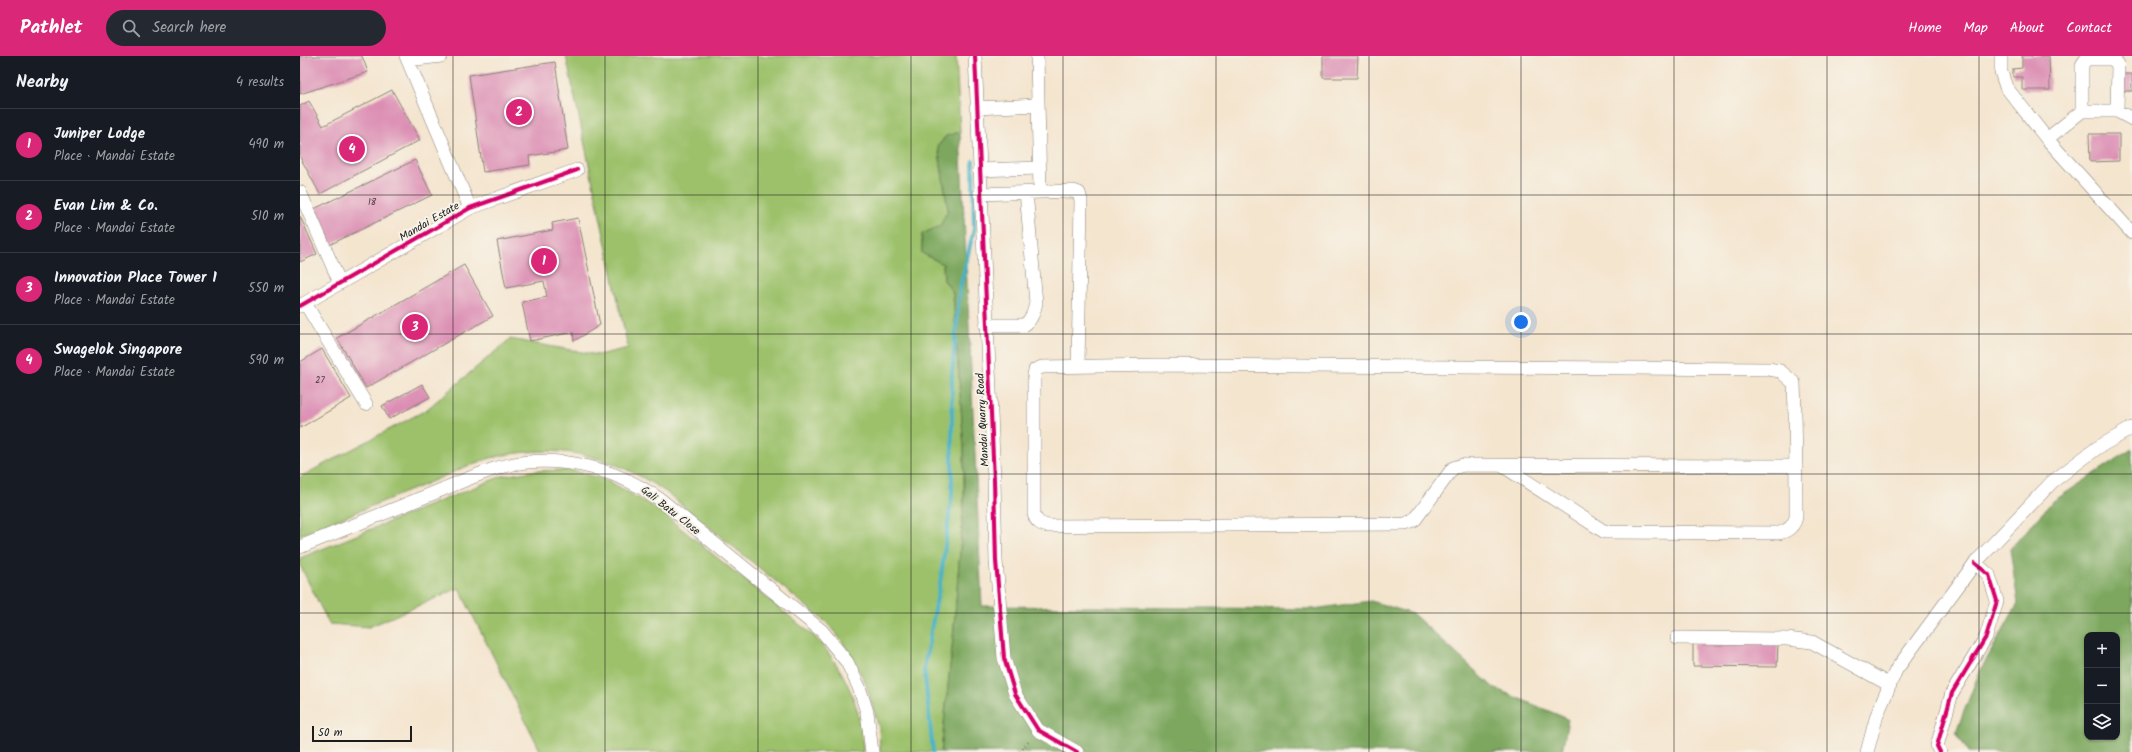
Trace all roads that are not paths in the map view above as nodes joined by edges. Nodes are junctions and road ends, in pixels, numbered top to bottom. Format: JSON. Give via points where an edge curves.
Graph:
{"nodes":[{"id":1,"x":442,"y":56,"type":"edge"},
{"id":2,"x":975,"y":56,"type":"edge"},
{"id":3,"x":1037,"y":56,"type":"edge"},
{"id":4,"x":2001,"y":56,"type":"edge"},
{"id":5,"x":407,"y":58,"type":"edge"},
{"id":6,"x":1037,"y":105,"type":"junction"},
{"id":7,"x":976,"y":108,"type":"junction"},
{"id":8,"x":2082,"y":111,"type":"junction"},
{"id":9,"x":2117,"y":112,"type":"junction"},
{"id":10,"x":2132,"y":119,"type":"edge"},
{"id":11,"x":2048,"y":139,"type":"junction"},
{"id":12,"x":1039,"y":168,"type":"junction"},
{"id":13,"x":577,"y":170,"type":"dead end"},
{"id":14,"x":979,"y":170,"type":"junction"},
{"id":15,"x":300,"y":192,"type":"edge"},
{"id":16,"x":1026,"y":192,"type":"junction"},
{"id":17,"x":1040,"y":192,"type":"junction"},
{"id":18,"x":980,"y":194,"type":"junction"},
{"id":19,"x":470,"y":208,"type":"junction"},
{"id":20,"x":2132,"y":233,"type":"edge"},
{"id":21,"x":340,"y":283,"type":"junction"},
{"id":22,"x":303,"y":304,"type":"edge"},
{"id":23,"x":986,"y":325,"type":"junction"},
{"id":24,"x":1078,"y":366,"type":"junction"},
{"id":25,"x":366,"y":404,"type":"dead end"},
{"id":26,"x":2132,"y":428,"type":"edge"},
{"id":27,"x":1503,"y":466,"type":"junction"},
{"id":28,"x":1796,"y":466,"type":"junction"},
{"id":29,"x":300,"y":547,"type":"edge"},
{"id":30,"x":1975,"y":563,"type":"junction"},
{"id":31,"x":1677,"y":638,"type":"dead end"},
{"id":32,"x":1890,"y":685,"type":"junction"},
{"id":33,"x":872,"y":752,"type":"edge"},
{"id":34,"x":1077,"y":752,"type":"edge"},
{"id":35,"x":1867,"y":752,"type":"edge"},
{"id":36,"x":1940,"y":752,"type":"edge"}],
"edges":[{"from":1,"to":5,"type":"street"},
{"from":2,"to":7,"type":"street","name":"Mandai Quarry Road"},
{"from":3,"to":6,"type":"street"},
{"from":4,"to":11,"type":"street","via":[[2001,72],[2006,87]]},
{"from":5,"to":19,"type":"street","name":"Mandai Estate"},
{"from":6,"to":7,"type":"street"},
{"from":6,"to":12,"type":"street"},
{"from":7,"to":14,"type":"street","name":"Mandai Quarry Road"},
{"from":8,"to":9,"type":"street"},
{"from":8,"to":9,"type":"street","via":[[2082,65],[2086,59],[2112,60],[2118,64]]},
{"from":8,"to":11,"type":"street"},
{"from":9,"to":10,"type":"street"},
{"from":11,"to":20,"type":"street"},
{"from":12,"to":14,"type":"street"},
{"from":12,"to":17,"type":"street"},
{"from":13,"to":19,"type":"street","name":"Mandai Estate"},
{"from":14,"to":18,"type":"street","name":"Mandai Quarry Road"},
{"from":15,"to":21,"type":"street"},
{"from":16,"to":17,"type":"street"},
{"from":16,"to":18,"type":"street"},
{"from":16,"to":23,"type":"street","via":[[1035,310],[1029,322],[1024,325]]},
{"from":17,"to":24,"type":"street","via":[[1079,193],[1081,200]]},
{"from":18,"to":23,"type":"street","name":"Mandai Quarry Road"},
{"from":19,"to":21,"type":"street","name":"Mandai Estate"},
{"from":21,"to":22,"type":"street","name":"Mandai Estate"},
{"from":22,"to":25,"type":"street"},
{"from":23,"to":34,"type":"street","name":"Mandai Quarry Road","via":[[996,561],[1004,658],[1015,694],[1038,730]]},
{"from":24,"to":27,"type":"street","via":[[1042,367],[1035,370],[1034,375],[1034,514],[1040,524],[1048,526],[1405,524],[1414,520],[1453,468],[1463,465]]},
{"from":24,"to":28,"type":"street","via":[[1768,369],[1780,371],[1794,383]]},
{"from":26,"to":30,"type":"street","via":[[2097,448],[2052,482]]},
{"from":27,"to":28,"type":"street"},
{"from":27,"to":28,"type":"street","via":[[1605,532],[1779,533],[1785,532],[1795,522]]},
{"from":29,"to":33,"type":"street","name":"Gali Batu Close","via":[[495,469],[532,462],[567,462],[611,472],[639,485],[661,500],[822,631],[847,662],[859,687],[867,712]]},
{"from":30,"to":32,"type":"street","via":[[1896,670]]},
{"from":30,"to":36,"type":"street","via":[[1989,575],[1997,601],[1986,637],[1952,693],[1937,746]]},
{"from":31,"to":32,"type":"street","via":[[1812,642]]},
{"from":32,"to":35,"type":"street","via":[[1876,715]]}]}
